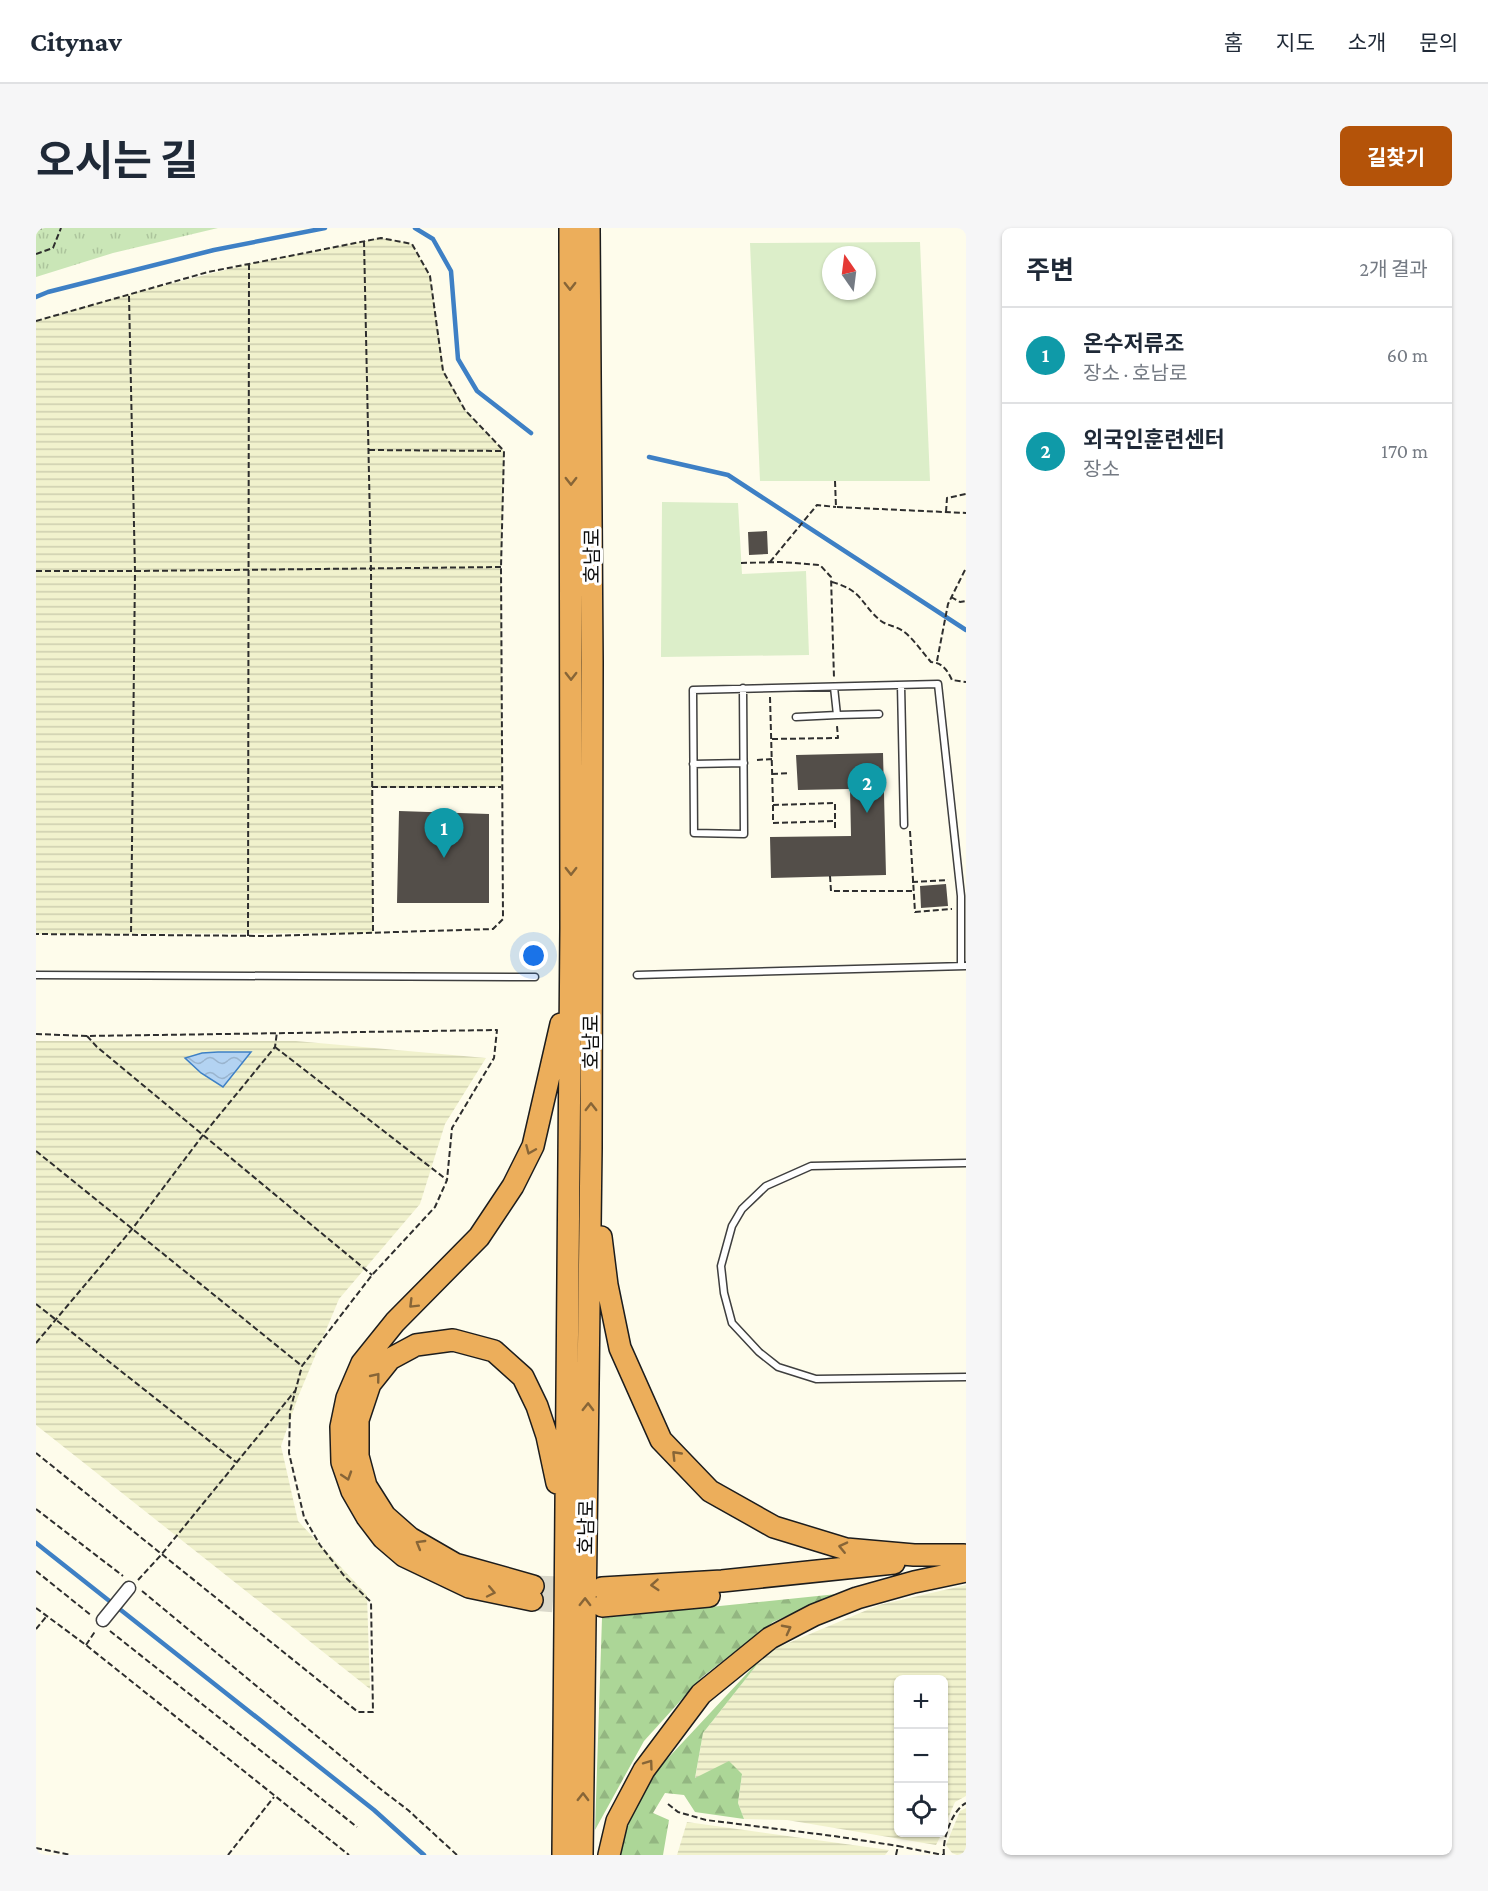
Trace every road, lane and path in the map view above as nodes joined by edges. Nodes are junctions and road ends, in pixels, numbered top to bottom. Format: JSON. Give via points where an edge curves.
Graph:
{"nodes":[{"id":1,"x":43,"y":228,"type":"edge"},
{"id":2,"x":61,"y":228,"type":"edge"},
{"id":3,"x":570,"y":228,"type":"edge"},
{"id":4,"x":589,"y":228,"type":"edge"},
{"id":5,"x":36,"y":229,"type":"edge"},
{"id":6,"x":364,"y":241,"type":"junction"},
{"id":7,"x":36,"y":254,"type":"edge"},
{"id":8,"x":249,"y":264,"type":"junction"},
{"id":9,"x":129,"y":294,"type":"junction"},
{"id":10,"x":36,"y":321,"type":"edge"},
{"id":11,"x":369,"y":450,"type":"junction"},
{"id":12,"x":504,"y":451,"type":"junction"},
{"id":13,"x":835,"y":481,"type":"dead end"},
{"id":14,"x":966,"y":494,"type":"edge"},
{"id":15,"x":836,"y":507,"type":"junction"},
{"id":16,"x":946,"y":512,"type":"junction"},
{"id":17,"x":966,"y":513,"type":"edge"},
{"id":18,"x":770,"y":562,"type":"junction"},
{"id":19,"x":741,"y":563,"type":"dead end"},
{"id":20,"x":501,"y":567,"type":"junction"},
{"id":21,"x":966,"y":568,"type":"edge"},
{"id":22,"x":371,"y":569,"type":"junction"},
{"id":23,"x":248,"y":570,"type":"junction"},
{"id":24,"x":36,"y":571,"type":"edge"},
{"id":25,"x":135,"y":572,"type":"junction"},
{"id":26,"x":832,"y":582,"type":"junction"},
{"id":27,"x":951,"y":597,"type":"junction"},
{"id":28,"x":966,"y":601,"type":"edge"},
{"id":29,"x":937,"y":662,"type":"junction"},
{"id":30,"x":966,"y":682,"type":"edge"},
{"id":31,"x":900,"y":685,"type":"junction"},
{"id":32,"x":834,"y":687,"type":"junction"},
{"id":33,"x":743,"y":688,"type":"junction"},
{"id":34,"x":770,"y":694,"type":"dead end"},
{"id":35,"x":879,"y":714,"type":"dead end"},
{"id":36,"x":837,"y":715,"type":"junction"},
{"id":37,"x":796,"y":717,"type":"dead end"},
{"id":38,"x":837,"y":724,"type":"dead end"},
{"id":39,"x":772,"y":739,"type":"junction"},
{"id":40,"x":772,"y":759,"type":"junction"},
{"id":41,"x":757,"y":760,"type":"dead end"},
{"id":42,"x":744,"y":763,"type":"junction"},
{"id":43,"x":693,"y":764,"type":"junction"},
{"id":44,"x":790,"y":773,"type":"dead end"},
{"id":45,"x":772,"y":774,"type":"junction"},
{"id":46,"x":372,"y":787,"type":"junction"},
{"id":47,"x":502,"y":787,"type":"junction"},
{"id":48,"x":773,"y":805,"type":"junction"},
{"id":49,"x":835,"y":822,"type":"junction"},
{"id":50,"x":904,"y":825,"type":"dead end"},
{"id":51,"x":835,"y":829,"type":"dead end"},
{"id":52,"x":830,"y":876,"type":"dead end"},
{"id":53,"x":950,"y":880,"type":"dead end"},
{"id":54,"x":913,"y":891,"type":"junction"},
{"id":55,"x":952,"y":909,"type":"dead end"},
{"id":56,"x":571,"y":928,"type":"junction"},
{"id":57,"x":373,"y":933,"type":"junction"},
{"id":58,"x":36,"y":934,"type":"edge"},
{"id":59,"x":131,"y":935,"type":"junction"},
{"id":60,"x":248,"y":936,"type":"junction"},
{"id":61,"x":964,"y":966,"type":"edge"},
{"id":62,"x":36,"y":975,"type":"edge"},
{"id":63,"x":637,"y":975,"type":"dead end"},
{"id":64,"x":535,"y":977,"type":"dead end"},
{"id":65,"x":277,"y":1032,"type":"junction"},
{"id":66,"x":36,"y":1034,"type":"edge"},
{"id":67,"x":87,"y":1036,"type":"junction"},
{"id":68,"x":275,"y":1047,"type":"junction"},
{"id":69,"x":203,"y":1135,"type":"junction"},
{"id":70,"x":591,"y":1148,"type":"junction"},
{"id":71,"x":36,"y":1151,"type":"edge"},
{"id":72,"x":966,"y":1163,"type":"edge"},
{"id":73,"x":447,"y":1180,"type":"junction"},
{"id":74,"x":133,"y":1228,"type":"junction"},
{"id":75,"x":372,"y":1275,"type":"junction"},
{"id":76,"x":36,"y":1304,"type":"edge"},
{"id":77,"x":55,"y":1319,"type":"junction"},
{"id":78,"x":36,"y":1343,"type":"edge"},
{"id":79,"x":302,"y":1366,"type":"junction"},
{"id":80,"x":966,"y":1377,"type":"edge"},
{"id":81,"x":297,"y":1389,"type":"junction"},
{"id":82,"x":36,"y":1453,"type":"edge"},
{"id":83,"x":236,"y":1462,"type":"junction"},
{"id":84,"x":36,"y":1509,"type":"edge"},
{"id":85,"x":565,"y":1544,"type":"junction"},
{"id":86,"x":161,"y":1555,"type":"junction"},
{"id":87,"x":965,"y":1563,"type":"edge"},
{"id":88,"x":36,"y":1571,"type":"edge"},
{"id":89,"x":132,"y":1586,"type":"junction"},
{"id":90,"x":602,"y":1597,"type":"tunnel mouth"},
{"id":91,"x":36,"y":1608,"type":"edge"},
{"id":92,"x":46,"y":1616,"type":"junction"},
{"id":93,"x":101,"y":1621,"type":"junction"},
{"id":94,"x":36,"y":1629,"type":"edge"},
{"id":95,"x":86,"y":1645,"type":"junction"},
{"id":96,"x":274,"y":1797,"type":"junction"},
{"id":97,"x":966,"y":1803,"type":"edge"},
{"id":98,"x":668,"y":1804,"type":"dead end"},
{"id":99,"x":357,"y":1827,"type":"dead end"},
{"id":100,"x":898,"y":1846,"type":"junction"},
{"id":101,"x":36,"y":1848,"type":"edge"},
{"id":102,"x":70,"y":1855,"type":"edge"},
{"id":103,"x":228,"y":1855,"type":"edge"},
{"id":104,"x":349,"y":1855,"type":"edge"},
{"id":105,"x":457,"y":1855,"type":"edge"},
{"id":106,"x":563,"y":1855,"type":"edge"},
{"id":107,"x":582,"y":1855,"type":"edge"},
{"id":108,"x":609,"y":1855,"type":"edge"},
{"id":109,"x":896,"y":1855,"type":"edge"},
{"id":110,"x":943,"y":1855,"type":"edge"}],
"edges":[{"from":1,"to":5,"type":"path"},
{"from":2,"to":7,"type":"path","via":[[53,248]]},
{"from":3,"to":56,"type":"highway","name":"호남로","one_way":true},
{"from":70,"to":4,"type":"highway","name":"호남로","one_way":true},
{"from":6,"to":8,"type":"path"},
{"from":6,"to":11,"type":"path"},
{"from":6,"to":12,"type":"path","via":[[381,238],[412,244],[430,276],[444,371],[465,410]]},
{"from":8,"to":9,"type":"path"},
{"from":8,"to":23,"type":"path"},
{"from":9,"to":10,"type":"path"},
{"from":9,"to":25,"type":"path"},
{"from":11,"to":12,"type":"path"},
{"from":11,"to":22,"type":"path"},
{"from":12,"to":20,"type":"path"},
{"from":13,"to":15,"type":"path"},
{"from":14,"to":16,"type":"path","via":[[947,498]]},
{"from":15,"to":16,"type":"path"},
{"from":15,"to":18,"type":"path","via":[[817,505]]},
{"from":16,"to":17,"type":"path"},
{"from":18,"to":19,"type":"path"},
{"from":18,"to":26,"type":"path","via":[[820,565]]},
{"from":20,"to":22,"type":"path"},
{"from":20,"to":47,"type":"path"},
{"from":21,"to":27,"type":"path"},
{"from":22,"to":23,"type":"path"},
{"from":22,"to":46,"type":"path"},
{"from":23,"to":25,"type":"path"},
{"from":23,"to":60,"type":"path"},
{"from":24,"to":25,"type":"path"},
{"from":25,"to":59,"type":"path"},
{"from":26,"to":29,"type":"path","via":[[858,594],[879,620],[903,631],[931,662]]},
{"from":26,"to":32,"type":"path"},
{"from":27,"to":28,"type":"path"},
{"from":27,"to":29,"type":"path"},
{"from":29,"to":30,"type":"path","via":[[952,680]]},
{"from":31,"to":32,"type":"lane"},
{"from":31,"to":50,"type":"lane"},
{"from":31,"to":61,"type":"lane","via":[[938,684],[961,896]]},
{"from":32,"to":33,"type":"lane"},
{"from":32,"to":36,"type":"lane"},
{"from":33,"to":42,"type":"lane"},
{"from":33,"to":43,"type":"lane","via":[[693,690]]},
{"from":34,"to":39,"type":"path"},
{"from":35,"to":36,"type":"lane"},
{"from":36,"to":37,"type":"lane"},
{"from":38,"to":39,"type":"path","via":[[838,738]]},
{"from":39,"to":40,"type":"path"},
{"from":40,"to":41,"type":"path"},
{"from":40,"to":45,"type":"path"},
{"from":42,"to":43,"type":"lane"},
{"from":42,"to":43,"type":"lane","via":[[744,834],[694,833]]},
{"from":44,"to":45,"type":"path"},
{"from":45,"to":48,"type":"path"},
{"from":46,"to":47,"type":"path"},
{"from":46,"to":57,"type":"path"},
{"from":47,"to":57,"type":"path","via":[[503,919],[493,929]]},
{"from":48,"to":49,"type":"path","via":[[773,823]]},
{"from":48,"to":49,"type":"path","via":[[835,803]]},
{"from":49,"to":51,"type":"path"},
{"from":52,"to":54,"type":"path","via":[[831,891]]},
{"from":53,"to":54,"type":"path","via":[[912,882]]},
{"from":54,"to":55,"type":"path","via":[[915,912]]},
{"from":56,"to":85,"type":"highway","name":"호남로"},
{"from":56,"to":85,"type":"highway","one_way":true,"via":[[562,1019],[533,1146],[513,1186],[479,1237],[395,1322],[362,1363],[347,1398],[341,1427],[342,1462],[352,1491],[383,1538],[404,1556],[469,1587],[533,1593],[455,1564],[410,1538],[385,1516],[366,1486],[358,1456],[358,1420],[370,1384],[390,1359],[416,1345],[453,1340],[494,1352],[523,1377],[537,1406],[556,1473]]},
{"from":57,"to":60,"type":"path"},
{"from":58,"to":59,"type":"path"},
{"from":59,"to":60,"type":"path"},
{"from":61,"to":63,"type":"lane"},
{"from":62,"to":64,"type":"lane"},
{"from":65,"to":67,"type":"path"},
{"from":65,"to":68,"type":"path"},
{"from":65,"to":73,"type":"path","via":[[497,1030],[494,1058],[452,1128]]},
{"from":66,"to":67,"type":"path"},
{"from":67,"to":69,"type":"path"},
{"from":68,"to":69,"type":"path"},
{"from":68,"to":73,"type":"path"},
{"from":69,"to":74,"type":"path"},
{"from":69,"to":75,"type":"path"},
{"from":87,"to":70,"type":"highway","one_way":true,"via":[[846,1549],[774,1527],[710,1491],[661,1440],[620,1348],[607,1285]]},
{"from":107,"to":70,"type":"highway","name":"호남로","one_way":true},
{"from":71,"to":74,"type":"path"},
{"from":72,"to":80,"type":"lane","via":[[812,1166],[789,1174],[766,1186],[742,1209],[721,1266],[732,1323],[778,1367],[816,1379]]},
{"from":73,"to":75,"type":"path","via":[[435,1208]]},
{"from":74,"to":77,"type":"path"},
{"from":74,"to":79,"type":"path"},
{"from":75,"to":79,"type":"path"},
{"from":76,"to":77,"type":"path"},
{"from":77,"to":78,"type":"path"},
{"from":77,"to":83,"type":"path"},
{"from":79,"to":81,"type":"path"},
{"from":81,"to":83,"type":"path"},
{"from":81,"to":86,"type":"path","via":[[290,1411],[289,1453],[304,1517],[345,1577],[371,1602],[373,1712],[358,1712]]},
{"from":82,"to":86,"type":"path"},
{"from":83,"to":86,"type":"path"},
{"from":84,"to":89,"type":"path"},
{"from":85,"to":106,"type":"highway","name":"호남로"},
{"from":86,"to":89,"type":"path"},
{"from":87,"to":90,"type":"highway","via":[[722,1581]]},
{"from":108,"to":87,"type":"highway","one_way":true,"via":[[617,1821],[644,1770],[701,1694],[770,1638],[814,1615]]},
{"from":88,"to":93,"type":"path"},
{"from":89,"to":93,"type":"street"},
{"from":89,"to":105,"type":"path","via":[[408,1810]]},
{"from":91,"to":92,"type":"path"},
{"from":92,"to":94,"type":"path"},
{"from":92,"to":95,"type":"path"},
{"from":93,"to":95,"type":"path"},
{"from":93,"to":99,"type":"path"},
{"from":95,"to":96,"type":"path"},
{"from":96,"to":103,"type":"path"},
{"from":96,"to":104,"type":"path"},
{"from":97,"to":110,"type":"path","via":[[952,1820]]},
{"from":98,"to":100,"type":"path","via":[[678,1812],[706,1820]]},
{"from":100,"to":109,"type":"path"},
{"from":100,"to":110,"type":"path"},
{"from":101,"to":102,"type":"path"}]}
